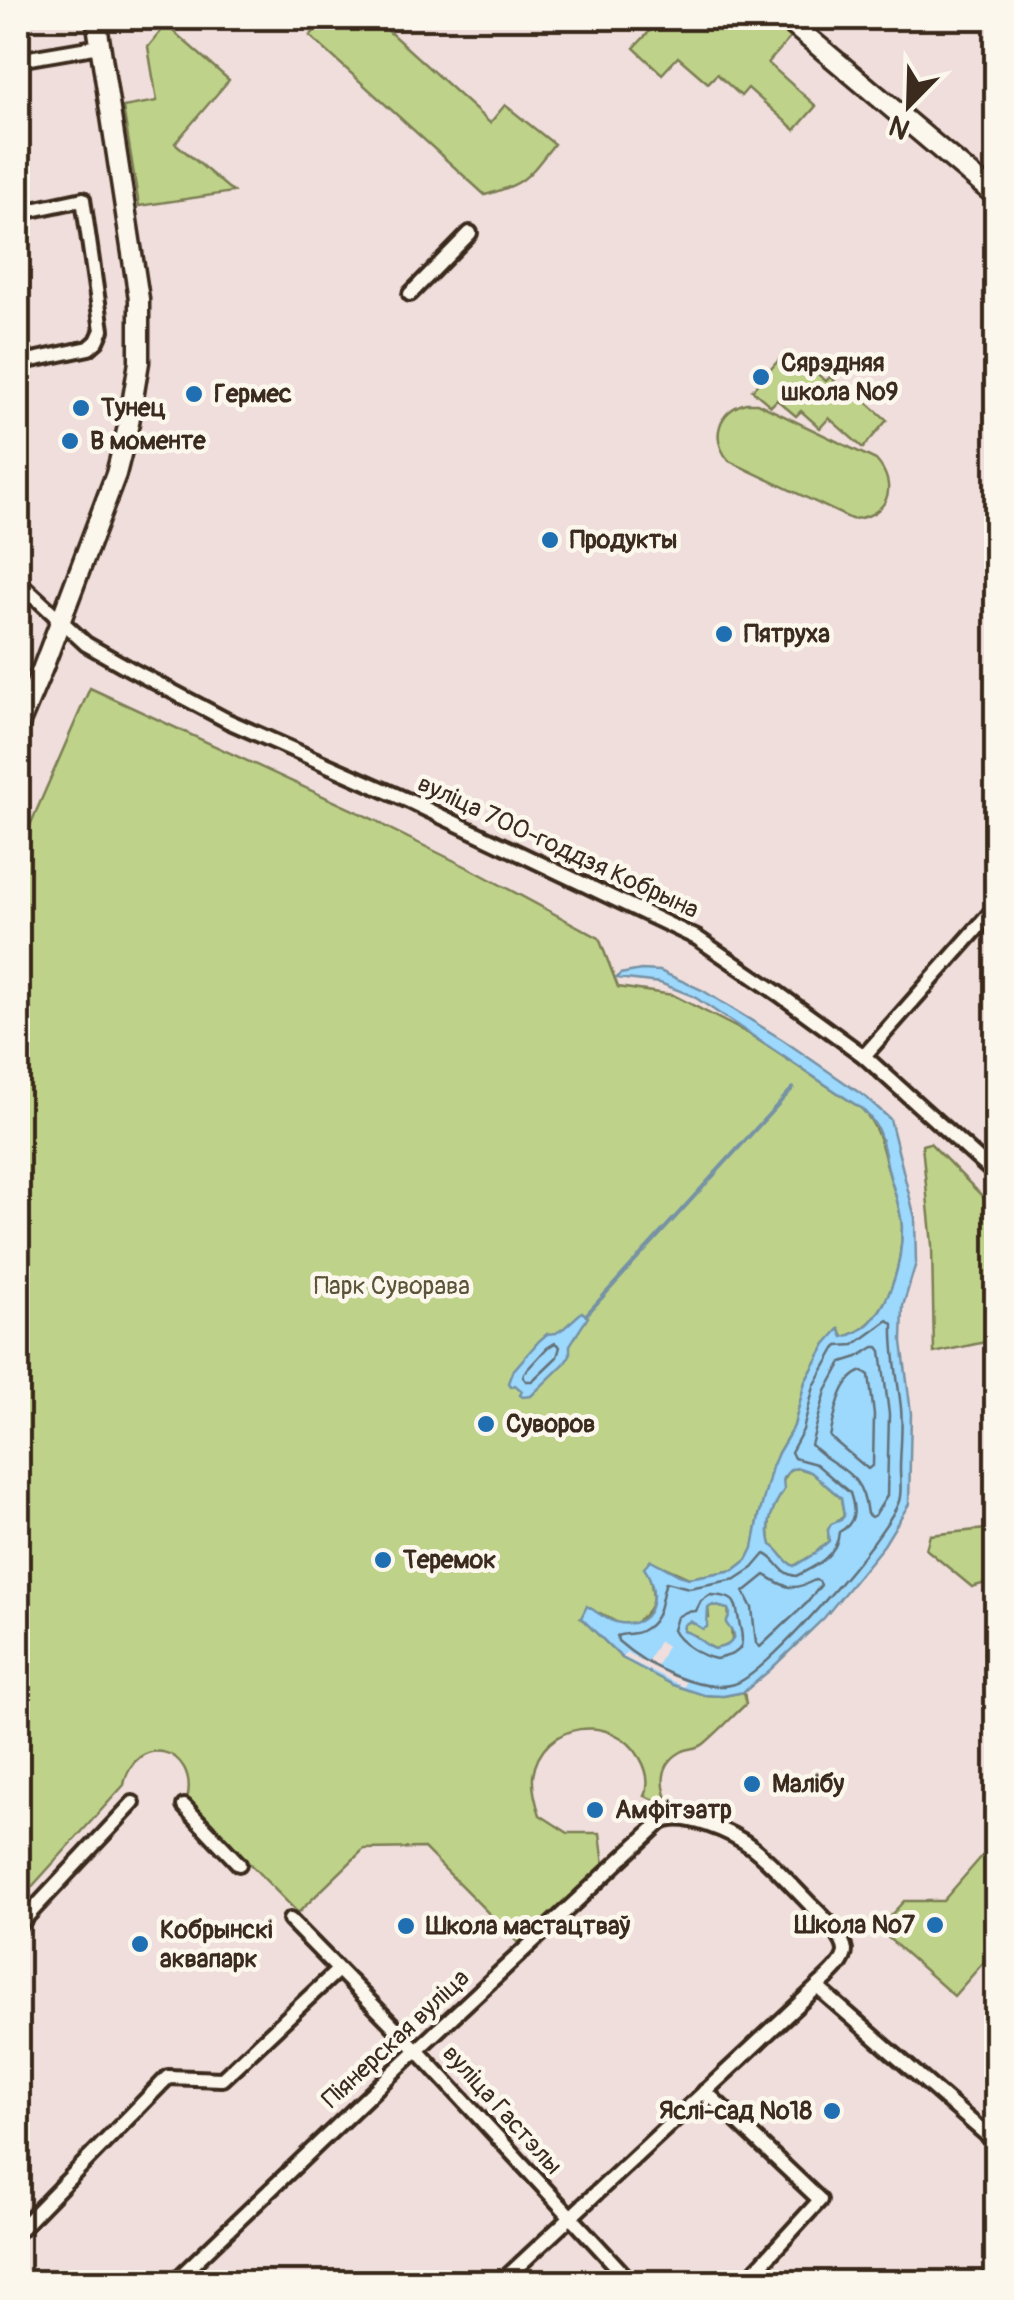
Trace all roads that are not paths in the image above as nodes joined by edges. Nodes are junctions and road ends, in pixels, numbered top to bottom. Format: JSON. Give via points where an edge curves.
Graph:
{"nodes":[{"id":1,"x":96,"y":18,"type":"edge"},
{"id":2,"x":785,"y":18,"type":"edge"},
{"id":3,"x":100,"y":46,"type":"junction"},
{"id":4,"x":18,"y":60,"type":"edge"},
{"id":5,"x":996,"y":196,"type":"edge"},
{"id":6,"x":18,"y":213,"type":"edge"},
{"id":7,"x":470,"y":232,"type":"dead end"},
{"id":8,"x":410,"y":294,"type":"dead end"},
{"id":9,"x":18,"y":362,"type":"edge"},
{"id":10,"x":18,"y":581,"type":"edge"},
{"id":11,"x":60,"y":622,"type":"junction"},
{"id":12,"x":20,"y":714,"type":"edge"},
{"id":13,"x":996,"y":907,"type":"edge"},
{"id":14,"x":864,"y":1056,"type":"junction"},
{"id":15,"x":996,"y":1175,"type":"edge"},
{"id":16,"x":133,"y":1804,"type":"dead end"},
{"id":17,"x":184,"y":1806,"type":"dead end"},
{"id":18,"x":239,"y":1864,"type":"dead end"},
{"id":19,"x":290,"y":1920,"type":"dead end"},
{"id":20,"x":18,"y":1926,"type":"edge"},
{"id":21,"x":338,"y":1970,"type":"junction"},
{"id":22,"x":817,"y":1988,"type":"junction"},
{"id":23,"x":417,"y":2050,"type":"junction"},
{"id":24,"x":705,"y":2092,"type":"junction"},
{"id":25,"x":996,"y":2143,"type":"edge"},
{"id":26,"x":569,"y":2217,"type":"junction"},
{"id":27,"x":18,"y":2231,"type":"edge"},
{"id":28,"x":996,"y":2272,"type":"edge"},
{"id":29,"x":174,"y":2282,"type":"edge"},
{"id":30,"x":501,"y":2282,"type":"edge"},
{"id":31,"x":631,"y":2282,"type":"edge"},
{"id":32,"x":745,"y":2282,"type":"edge"},
{"id":33,"x":988,"y":2282,"type":"edge"}],
"edges":[{"from":1,"to":3,"type":"main road"},
{"from":2,"to":5,"type":"main road"},
{"from":3,"to":4,"type":"street"},
{"from":3,"to":11,"type":"main road","via":[[139,299],[139,362],[116,474]]},
{"from":6,"to":9,"type":"street","via":[[84,200],[102,330],[89,348]]},
{"from":7,"to":8,"type":"street"},
{"from":10,"to":11,"type":"street","name":"вуліца 700-годдзя Кобрына"},
{"from":11,"to":12,"type":"main road"},
{"from":11,"to":14,"type":"street","name":"вуліца 700-годдзя Кобрына","via":[[86,644],[228,721],[697,938]]},
{"from":13,"to":14,"type":"street"},
{"from":14,"to":15,"type":"street","name":"вуліца 700-годдзя Кобрына"},
{"from":16,"to":20,"type":"street"},
{"from":17,"to":18,"type":"street"},
{"from":19,"to":21,"type":"street","name":"вуліца Гастэлы"},
{"from":21,"to":23,"type":"street","name":"вуліца Гастэлы"},
{"from":21,"to":27,"type":"street","via":[[222,2079],[168,2076]]},
{"from":22,"to":23,"type":"street","name":"Піянерская вуліца","via":[[845,1952],[832,1926],[750,1846],[695,1821],[668,1818]]},
{"from":22,"to":24,"type":"street"},
{"from":22,"to":25,"type":"street"},
{"from":23,"to":26,"type":"street","name":"вуліца Гастэлы"},
{"from":23,"to":29,"type":"street","name":"Піянерская вуліца"},
{"from":24,"to":26,"type":"street"},
{"from":24,"to":32,"type":"street","via":[[820,2200]]},
{"from":26,"to":30,"type":"street"},
{"from":26,"to":31,"type":"street","name":"вуліца Гастэлы"},
{"from":28,"to":33,"type":"main road"}]}
